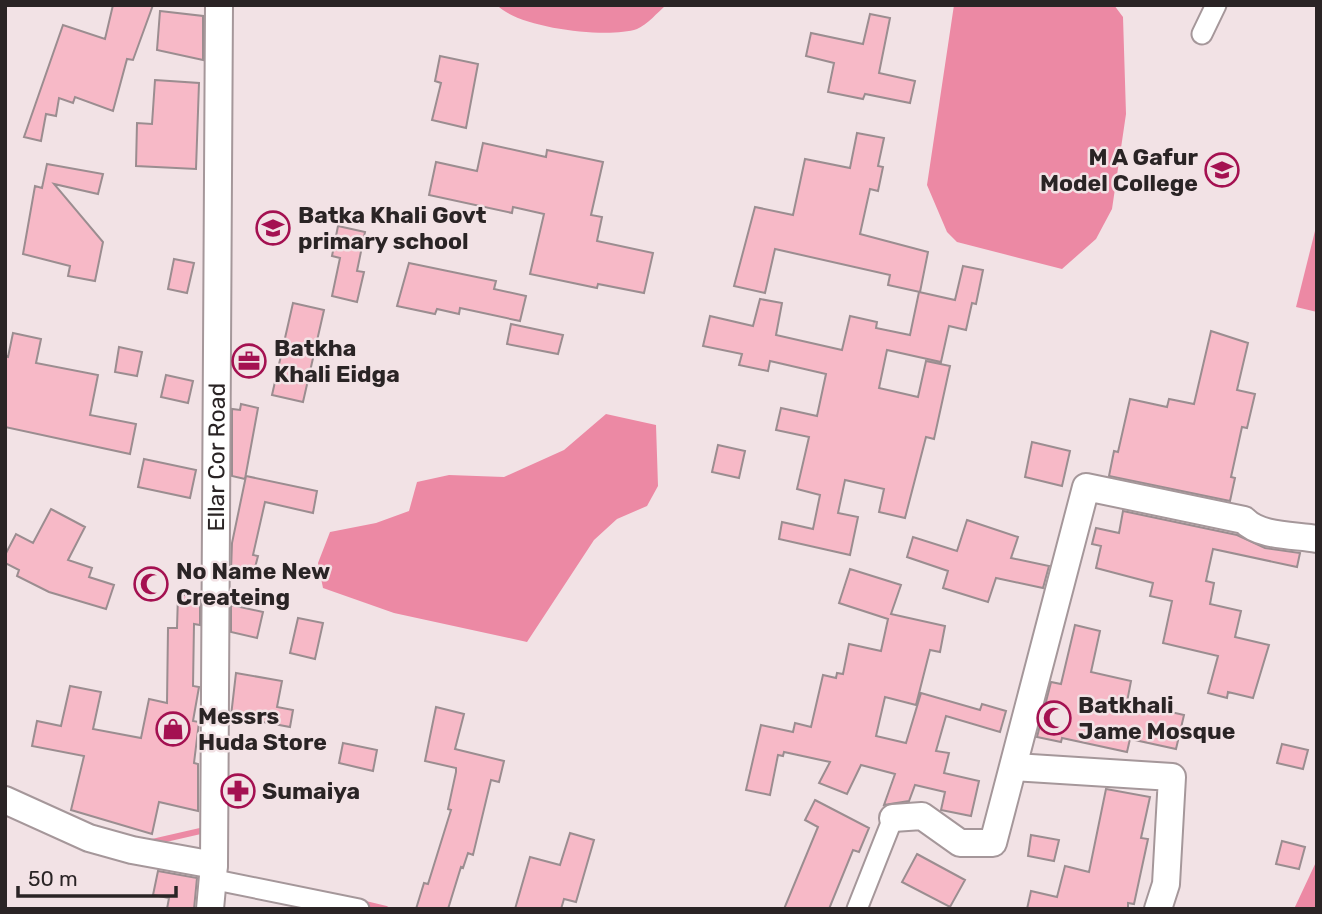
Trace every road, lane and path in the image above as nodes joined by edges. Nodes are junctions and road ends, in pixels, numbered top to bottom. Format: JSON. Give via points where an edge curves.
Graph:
{"nodes":[{"id":1,"x":219,"y":5,"type":"edge"},
{"id":2,"x":1216,"y":5,"type":"edge"},
{"id":3,"x":1202,"y":34,"type":"dead end"},
{"id":4,"x":1317,"y":539,"type":"edge"},
{"id":5,"x":1014,"y":767,"type":"junction"},
{"id":6,"x":5,"y":800,"type":"edge"},
{"id":7,"x":893,"y":818,"type":"joint"},
{"id":8,"x":212,"y":872,"type":"junction"},
{"id":9,"x":210,"y":909,"type":"edge"},
{"id":10,"x":359,"y":909,"type":"edge"},
{"id":11,"x":857,"y":909,"type":"edge"},
{"id":12,"x":1158,"y":909,"type":"edge"}],
"edges":[{"from":1,"to":8,"type":"street","name":"Ellar Cor Road"},
{"from":2,"to":3,"type":"street"},
{"from":4,"to":5,"type":"street","via":[[1086,487]]},
{"from":5,"to":7,"type":"street","via":[[993,843],[960,844],[922,816]]},
{"from":5,"to":12,"type":"street","via":[[1172,777],[1166,884]]},
{"from":6,"to":8,"type":"street","via":[[89,838]]},
{"from":7,"to":11,"type":"street"},
{"from":8,"to":9,"type":"street","name":"Ellar Cor Road"},
{"from":8,"to":10,"type":"street"}]}
